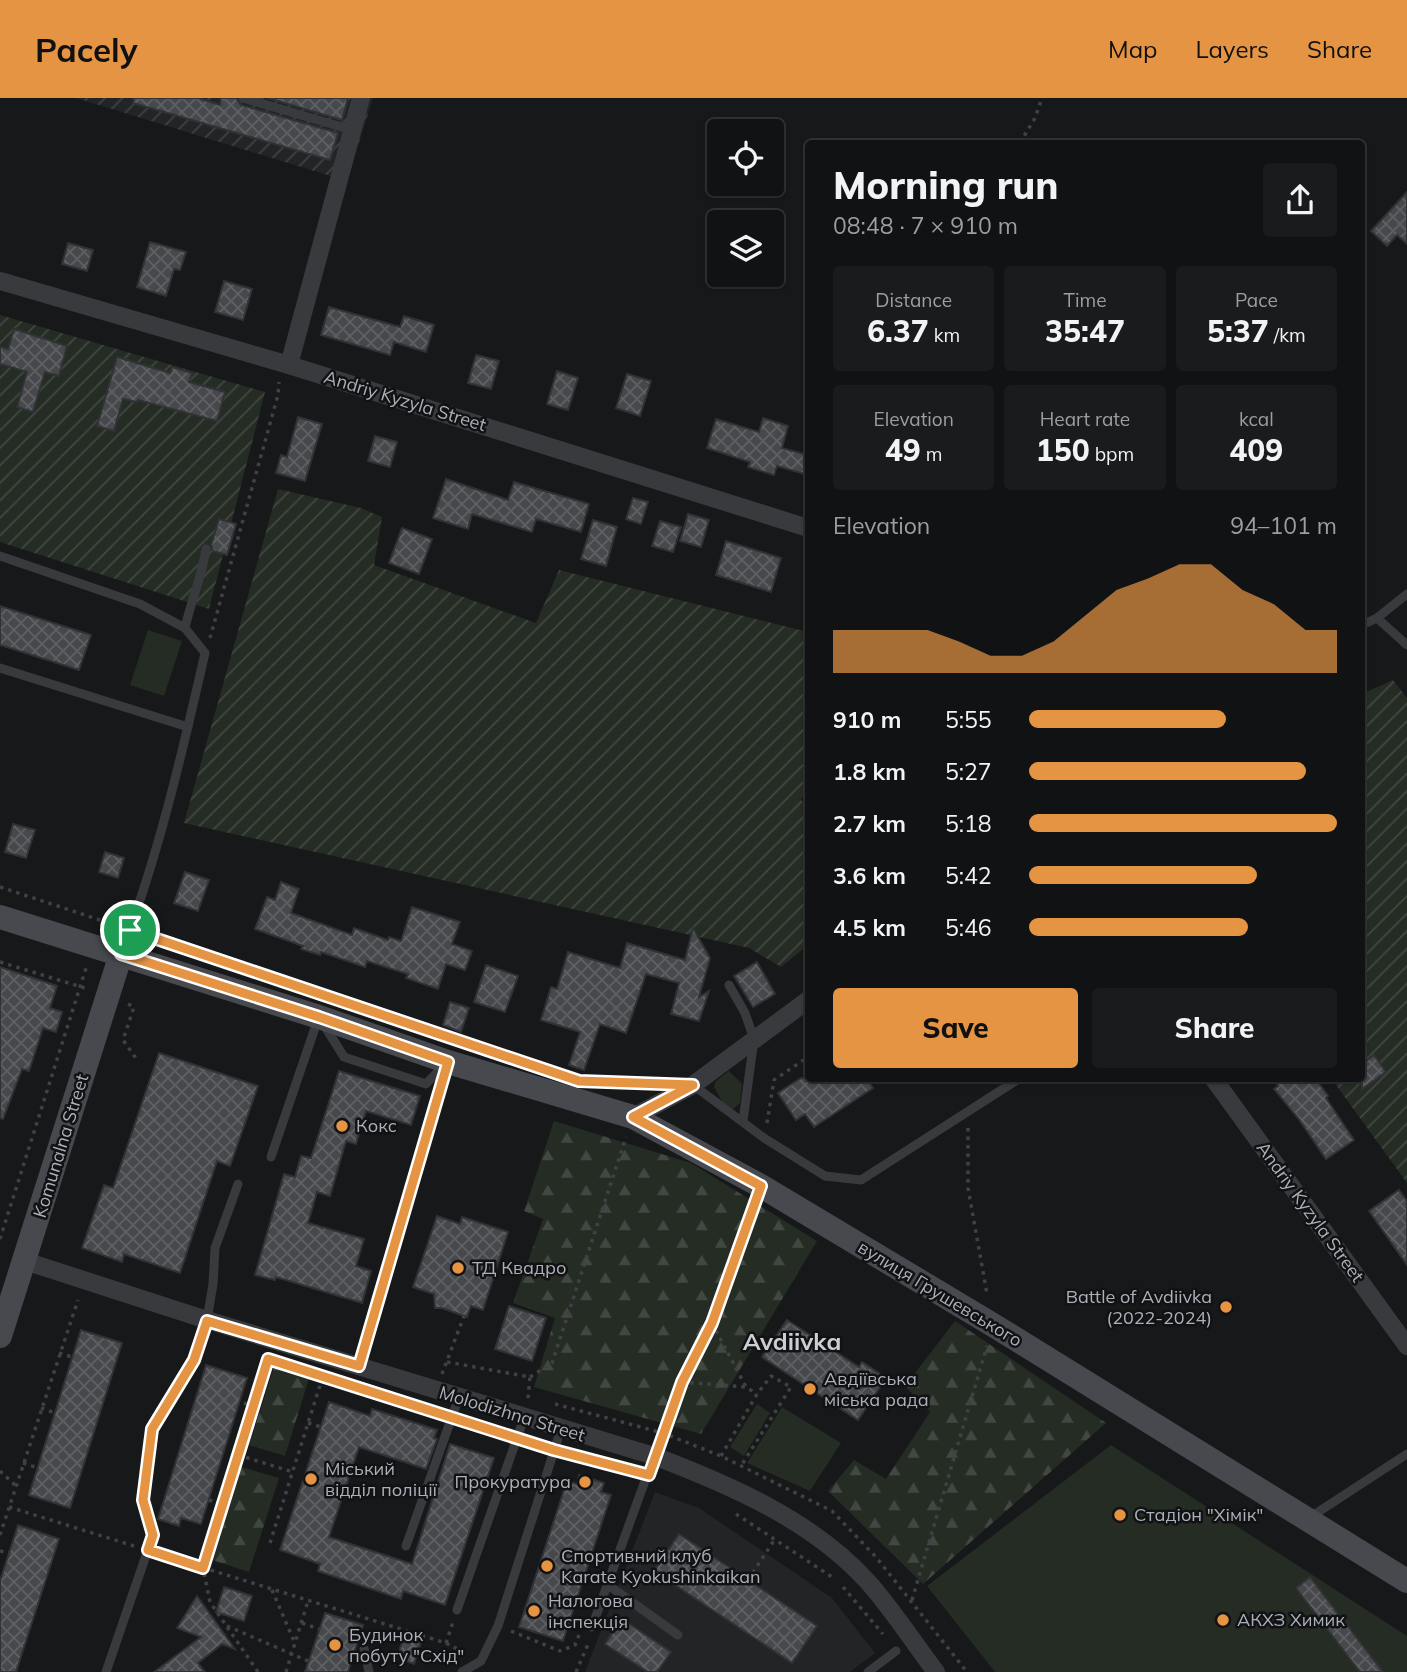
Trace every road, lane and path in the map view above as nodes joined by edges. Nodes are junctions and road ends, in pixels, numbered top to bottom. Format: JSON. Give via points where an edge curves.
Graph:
{"nodes":[{"id":1,"x":243,"y":98,"type":"edge"},
{"id":2,"x":361,"y":98,"type":"edge"},
{"id":3,"x":1042,"y":98,"type":"edge"},
{"id":4,"x":352,"y":130,"type":"junction"},
{"id":5,"x":1021,"y":140,"type":"edge"},
{"id":6,"x":0,"y":281,"type":"edge"},
{"id":7,"x":289,"y":365,"type":"junction"},
{"id":8,"x":805,"y":526,"type":"edge"},
{"id":9,"x":206,"y":549,"type":"dead end"},
{"id":10,"x":0,"y":556,"type":"edge"},
{"id":11,"x":1407,"y":594,"type":"edge"},
{"id":12,"x":1377,"y":618,"type":"junction"},
{"id":13,"x":1365,"y":624,"type":"edge"},
{"id":14,"x":185,"y":628,"type":"junction"},
{"id":15,"x":1407,"y":645,"type":"edge"},
{"id":16,"x":205,"y":653,"type":"junction"},
{"id":17,"x":0,"y":668,"type":"edge"},
{"id":18,"x":188,"y":727,"type":"junction"},
{"id":19,"x":0,"y":887,"type":"edge"},
{"id":20,"x":0,"y":917,"type":"edge"},
{"id":21,"x":130,"y":930,"type":"junction"},
{"id":22,"x":93,"y":946,"type":"junction"},
{"id":23,"x":121,"y":954,"type":"junction"},
{"id":24,"x":223,"y":961,"type":"dead end"},
{"id":25,"x":729,"y":985,"type":"dead end"},
{"id":26,"x":805,"y":1002,"type":"edge"},
{"id":27,"x":319,"y":1017,"type":"junction"},
{"id":28,"x":754,"y":1040,"type":"junction"},
{"id":29,"x":805,"y":1059,"type":"edge"},
{"id":30,"x":448,"y":1062,"type":"junction"},
{"id":31,"x":592,"y":1081,"type":"dead end"},
{"id":32,"x":1014,"y":1082,"type":"edge"},
{"id":33,"x":1216,"y":1082,"type":"edge"},
{"id":34,"x":655,"y":1084,"type":"dead end"},
{"id":35,"x":693,"y":1085,"type":"junction"},
{"id":36,"x":968,"y":1112,"type":"junction"},
{"id":37,"x":633,"y":1117,"type":"junction"},
{"id":38,"x":743,"y":1121,"type":"junction"},
{"id":39,"x":764,"y":1138,"type":"junction"},
{"id":40,"x":271,"y":1157,"type":"dead end"},
{"id":41,"x":238,"y":1184,"type":"dead end"},
{"id":42,"x":761,"y":1186,"type":"junction"},
{"id":43,"x":1,"y":1233,"type":"edge"},
{"id":44,"x":0,"y":1239,"type":"edge"},
{"id":45,"x":25,"y":1261,"type":"junction"},
{"id":46,"x":89,"y":1303,"type":"dead end"},
{"id":47,"x":464,"y":1316,"type":"dead end"},
{"id":48,"x":207,"y":1321,"type":"junction"},
{"id":49,"x":712,"y":1323,"type":"junction"},
{"id":50,"x":993,"y":1325,"type":"junction"},
{"id":51,"x":0,"y":1336,"type":"edge"},
{"id":52,"x":1407,"y":1346,"type":"edge"},
{"id":53,"x":59,"y":1353,"type":"junction"},
{"id":54,"x":72,"y":1357,"type":"dead end"},
{"id":55,"x":279,"y":1362,"type":"dead end"},
{"id":56,"x":447,"y":1362,"type":"junction"},
{"id":57,"x":359,"y":1366,"type":"junction"},
{"id":58,"x":312,"y":1372,"type":"dead end"},
{"id":59,"x":323,"y":1376,"type":"junction"},
{"id":60,"x":530,"y":1377,"type":"junction"},
{"id":61,"x":335,"y":1380,"type":"dead end"},
{"id":62,"x":682,"y":1382,"type":"junction"},
{"id":63,"x":746,"y":1387,"type":"junction"},
{"id":64,"x":437,"y":1391,"type":"junction"},
{"id":65,"x":757,"y":1394,"type":"junction"},
{"id":66,"x":459,"y":1397,"type":"junction"},
{"id":67,"x":244,"y":1403,"type":"dead end"},
{"id":68,"x":253,"y":1406,"type":"junction"},
{"id":69,"x":41,"y":1408,"type":"junction"},
{"id":70,"x":55,"y":1413,"type":"dead end"},
{"id":71,"x":452,"y":1416,"type":"junction"},
{"id":72,"x":524,"y":1418,"type":"junction"},
{"id":73,"x":308,"y":1423,"type":"junction"},
{"id":74,"x":321,"y":1427,"type":"dead end"},
{"id":75,"x":561,"y":1429,"type":"junction"},
{"id":76,"x":518,"y":1438,"type":"junction"},
{"id":77,"x":554,"y":1450,"type":"junction"},
{"id":78,"x":1407,"y":1454,"type":"edge"},
{"id":79,"x":238,"y":1455,"type":"junction"},
{"id":80,"x":654,"y":1455,"type":"junction"},
{"id":81,"x":721,"y":1456,"type":"dead end"},
{"id":82,"x":23,"y":1463,"type":"junction"},
{"id":83,"x":608,"y":1464,"type":"dead end"},
{"id":84,"x":741,"y":1466,"type":"dead end"},
{"id":85,"x":38,"y":1468,"type":"dead end"},
{"id":86,"x":0,"y":1471,"type":"edge"},
{"id":87,"x":293,"y":1472,"type":"junction"},
{"id":88,"x":16,"y":1486,"type":"junction"},
{"id":89,"x":209,"y":1500,"type":"dead end"},
{"id":90,"x":223,"y":1504,"type":"junction"},
{"id":91,"x":9,"y":1507,"type":"junction"},
{"id":92,"x":733,"y":1512,"type":"dead end"},
{"id":93,"x":1307,"y":1520,"type":"junction"},
{"id":94,"x":0,"y":1535,"type":"edge"},
{"id":95,"x":775,"y":1539,"type":"junction"},
{"id":96,"x":270,"y":1543,"type":"dead end"},
{"id":97,"x":406,"y":1546,"type":"dead end"},
{"id":98,"x":148,"y":1550,"type":"junction"},
{"id":99,"x":0,"y":1551,"type":"edge"},
{"id":100,"x":9,"y":1553,"type":"dead end"},
{"id":101,"x":203,"y":1568,"type":"junction"},
{"id":102,"x":748,"y":1580,"type":"dead end"},
{"id":103,"x":1407,"y":1581,"type":"edge"},
{"id":104,"x":608,"y":1585,"type":"junction"},
{"id":105,"x":272,"y":1590,"type":"junction"},
{"id":106,"x":308,"y":1601,"type":"junction"},
{"id":107,"x":457,"y":1611,"type":"joint"},
{"id":108,"x":301,"y":1623,"type":"junction"},
{"id":109,"x":226,"y":1626,"type":"junction"},
{"id":110,"x":498,"y":1626,"type":"junction"},
{"id":111,"x":592,"y":1627,"type":"junction"},
{"id":112,"x":319,"y":1629,"type":"dead end"},
{"id":113,"x":907,"y":1634,"type":"junction"},
{"id":114,"x":678,"y":1635,"type":"dead end"},
{"id":115,"x":295,"y":1643,"type":"junction"},
{"id":116,"x":446,"y":1643,"type":"junction"},
{"id":117,"x":364,"y":1649,"type":"dead end"},
{"id":118,"x":896,"y":1651,"type":"joint"},
{"id":119,"x":291,"y":1655,"type":"junction"},
{"id":120,"x":309,"y":1661,"type":"dead end"},
{"id":121,"x":481,"y":1661,"type":"junction"},
{"id":122,"x":106,"y":1672,"type":"edge"},
{"id":123,"x":258,"y":1672,"type":"edge"},
{"id":124,"x":286,"y":1672,"type":"edge"},
{"id":125,"x":369,"y":1672,"type":"edge"},
{"id":126,"x":462,"y":1672,"type":"edge"},
{"id":127,"x":576,"y":1672,"type":"edge"},
{"id":128,"x":868,"y":1672,"type":"edge"},
{"id":129,"x":936,"y":1672,"type":"edge"}],
"edges":[{"from":1,"to":4,"type":"lane"},
{"from":2,"to":4,"type":"street"},
{"from":3,"to":5,"type":"path"},
{"from":4,"to":7,"type":"street"},
{"from":6,"to":7,"type":"street","name":"Andriy Kyzyla Street"},
{"from":7,"to":8,"type":"street","name":"Andriy Kyzyla Street"},
{"from":7,"to":16,"type":"path","via":[[278,386]]},
{"from":9,"to":14,"type":"lane"},
{"from":10,"to":14,"type":"lane","via":[[140,604]]},
{"from":11,"to":12,"type":"lane"},
{"from":12,"to":13,"type":"lane"},
{"from":12,"to":15,"type":"lane"},
{"from":14,"to":16,"type":"lane"},
{"from":16,"to":18,"type":"lane"},
{"from":17,"to":18,"type":"lane"},
{"from":18,"to":21,"type":"lane"},
{"from":19,"to":21,"type":"path"},
{"from":20,"to":22,"type":"main road","name":"вулиця Грушевського"},
{"from":21,"to":23,"type":"lane"},
{"from":21,"to":24,"type":"path"},
{"from":22,"to":23,"type":"main road","name":"вулиця Грушевського"},
{"from":22,"to":43,"type":"path"},
{"from":23,"to":27,"type":"main road","name":"вулиця Грушевського"},
{"from":23,"to":45,"type":"main road","name":"Komunalna Street"},
{"from":25,"to":28,"type":"lane","via":[[746,1013]]},
{"from":26,"to":28,"type":"street"},
{"from":27,"to":30,"type":"main road","name":"вулиця Грушевського"},
{"from":27,"to":40,"type":"lane"},
{"from":28,"to":35,"type":"street"},
{"from":28,"to":38,"type":"lane"},
{"from":29,"to":39,"type":"path","via":[[774,1080]]},
{"from":30,"to":37,"type":"main road","name":"вулиця Грушевського"},
{"from":30,"to":57,"type":"lane"},
{"from":31,"to":34,"type":"path"},
{"from":32,"to":36,"type":"lane"},
{"from":33,"to":52,"type":"street","name":"Andriy Kyzyla Street"},
{"from":35,"to":37,"type":"street"},
{"from":35,"to":38,"type":"lane"},
{"from":36,"to":39,"type":"lane","via":[[861,1180],[825,1176]]},
{"from":36,"to":50,"type":"path","via":[[968,1188]]},
{"from":37,"to":42,"type":"main road","name":"вулиця Грушевського"},
{"from":37,"to":60,"type":"path","via":[[552,1363]]},
{"from":38,"to":39,"type":"lane"},
{"from":41,"to":48,"type":"lane","via":[[215,1248]]},
{"from":42,"to":49,"type":"path"},
{"from":42,"to":50,"type":"main road","name":"вулиця Грушевського"},
{"from":43,"to":44,"type":"path"},
{"from":45,"to":48,"type":"street","name":"Molodizhna Street"},
{"from":45,"to":51,"type":"main road","name":"Komunalna Street"},
{"from":46,"to":53,"type":"path","via":[[77,1299]]},
{"from":47,"to":56,"type":"path"},
{"from":48,"to":57,"type":"street","name":"Molodizhna Street"},
{"from":48,"to":98,"type":"lane","via":[[194,1360],[152,1429],[143,1500],[153,1535]]},
{"from":49,"to":62,"type":"path"},
{"from":49,"to":63,"type":"path"},
{"from":50,"to":93,"type":"main road","name":"вулиця Грушевського"},
{"from":50,"to":113,"type":"path","via":[[912,1600]]},
{"from":53,"to":54,"type":"path"},
{"from":53,"to":69,"type":"path"},
{"from":55,"to":68,"type":"path","via":[[268,1359]]},
{"from":56,"to":60,"type":"path"},
{"from":56,"to":64,"type":"path"},
{"from":57,"to":64,"type":"street","name":"Molodizhna Street"},
{"from":58,"to":59,"type":"path"},
{"from":59,"to":61,"type":"path"},
{"from":59,"to":73,"type":"path"},
{"from":60,"to":72,"type":"path"},
{"from":62,"to":63,"type":"path"},
{"from":62,"to":80,"type":"path"},
{"from":63,"to":65,"type":"path"},
{"from":64,"to":66,"type":"street","name":"Molodizhna Street"},
{"from":65,"to":81,"type":"path"},
{"from":65,"to":84,"type":"path","via":[[771,1376],[791,1387]]},
{"from":66,"to":71,"type":"lane"},
{"from":66,"to":72,"type":"street","name":"Molodizhna Street"},
{"from":67,"to":68,"type":"path"},
{"from":68,"to":79,"type":"path"},
{"from":69,"to":70,"type":"path"},
{"from":69,"to":82,"type":"path"},
{"from":71,"to":76,"type":"path"},
{"from":71,"to":97,"type":"lane"},
{"from":72,"to":75,"type":"street","name":"Molodizhna Street"},
{"from":72,"to":76,"type":"lane"},
{"from":73,"to":74,"type":"path"},
{"from":73,"to":87,"type":"path"},
{"from":75,"to":77,"type":"lane"},
{"from":75,"to":80,"type":"street","name":"Molodizhna Street"},
{"from":76,"to":107,"type":"lane"},
{"from":77,"to":83,"type":"path"},
{"from":77,"to":110,"type":"lane"},
{"from":78,"to":93,"type":"lane"},
{"from":79,"to":87,"type":"path"},
{"from":79,"to":90,"type":"path"},
{"from":80,"to":104,"type":"lane"},
{"from":80,"to":113,"type":"street","name":"Molodizhna Street","via":[[721,1481],[834,1550],[868,1582]]},
{"from":82,"to":85,"type":"path"},
{"from":82,"to":88,"type":"path"},
{"from":86,"to":88,"type":"path"},
{"from":87,"to":96,"type":"path"},
{"from":88,"to":91,"type":"path"},
{"from":89,"to":90,"type":"path"},
{"from":90,"to":101,"type":"path"},
{"from":91,"to":94,"type":"path"},
{"from":91,"to":98,"type":"path"},
{"from":92,"to":95,"type":"path"},
{"from":93,"to":103,"type":"main road","name":"вулиця Грушевського"},
{"from":95,"to":102,"type":"path"},
{"from":95,"to":118,"type":"path","via":[[837,1580]]},
{"from":98,"to":101,"type":"path"},
{"from":98,"to":122,"type":"lane"},
{"from":99,"to":100,"type":"path"},
{"from":101,"to":105,"type":"path"},
{"from":101,"to":109,"type":"path","via":[[210,1602]]},
{"from":104,"to":111,"type":"lane"},
{"from":104,"to":114,"type":"lane"},
{"from":105,"to":106,"type":"path"},
{"from":105,"to":115,"type":"path"},
{"from":106,"to":108,"type":"path"},
{"from":106,"to":116,"type":"path"},
{"from":107,"to":116,"type":"path"},
{"from":108,"to":112,"type":"path"},
{"from":108,"to":115,"type":"path"},
{"from":109,"to":119,"type":"path"},
{"from":109,"to":123,"type":"path"},
{"from":110,"to":111,"type":"path","via":[[560,1651],[575,1645],[580,1631]]},
{"from":110,"to":121,"type":"lane"},
{"from":111,"to":127,"type":"path"},
{"from":113,"to":129,"type":"street","name":"Molodizhna Street"},
{"from":115,"to":119,"type":"path"},
{"from":116,"to":121,"type":"path"},
{"from":117,"to":125,"type":"lane"},
{"from":118,"to":128,"type":"lane"},
{"from":119,"to":120,"type":"path"},
{"from":119,"to":124,"type":"path"},
{"from":121,"to":126,"type":"lane"}]}
